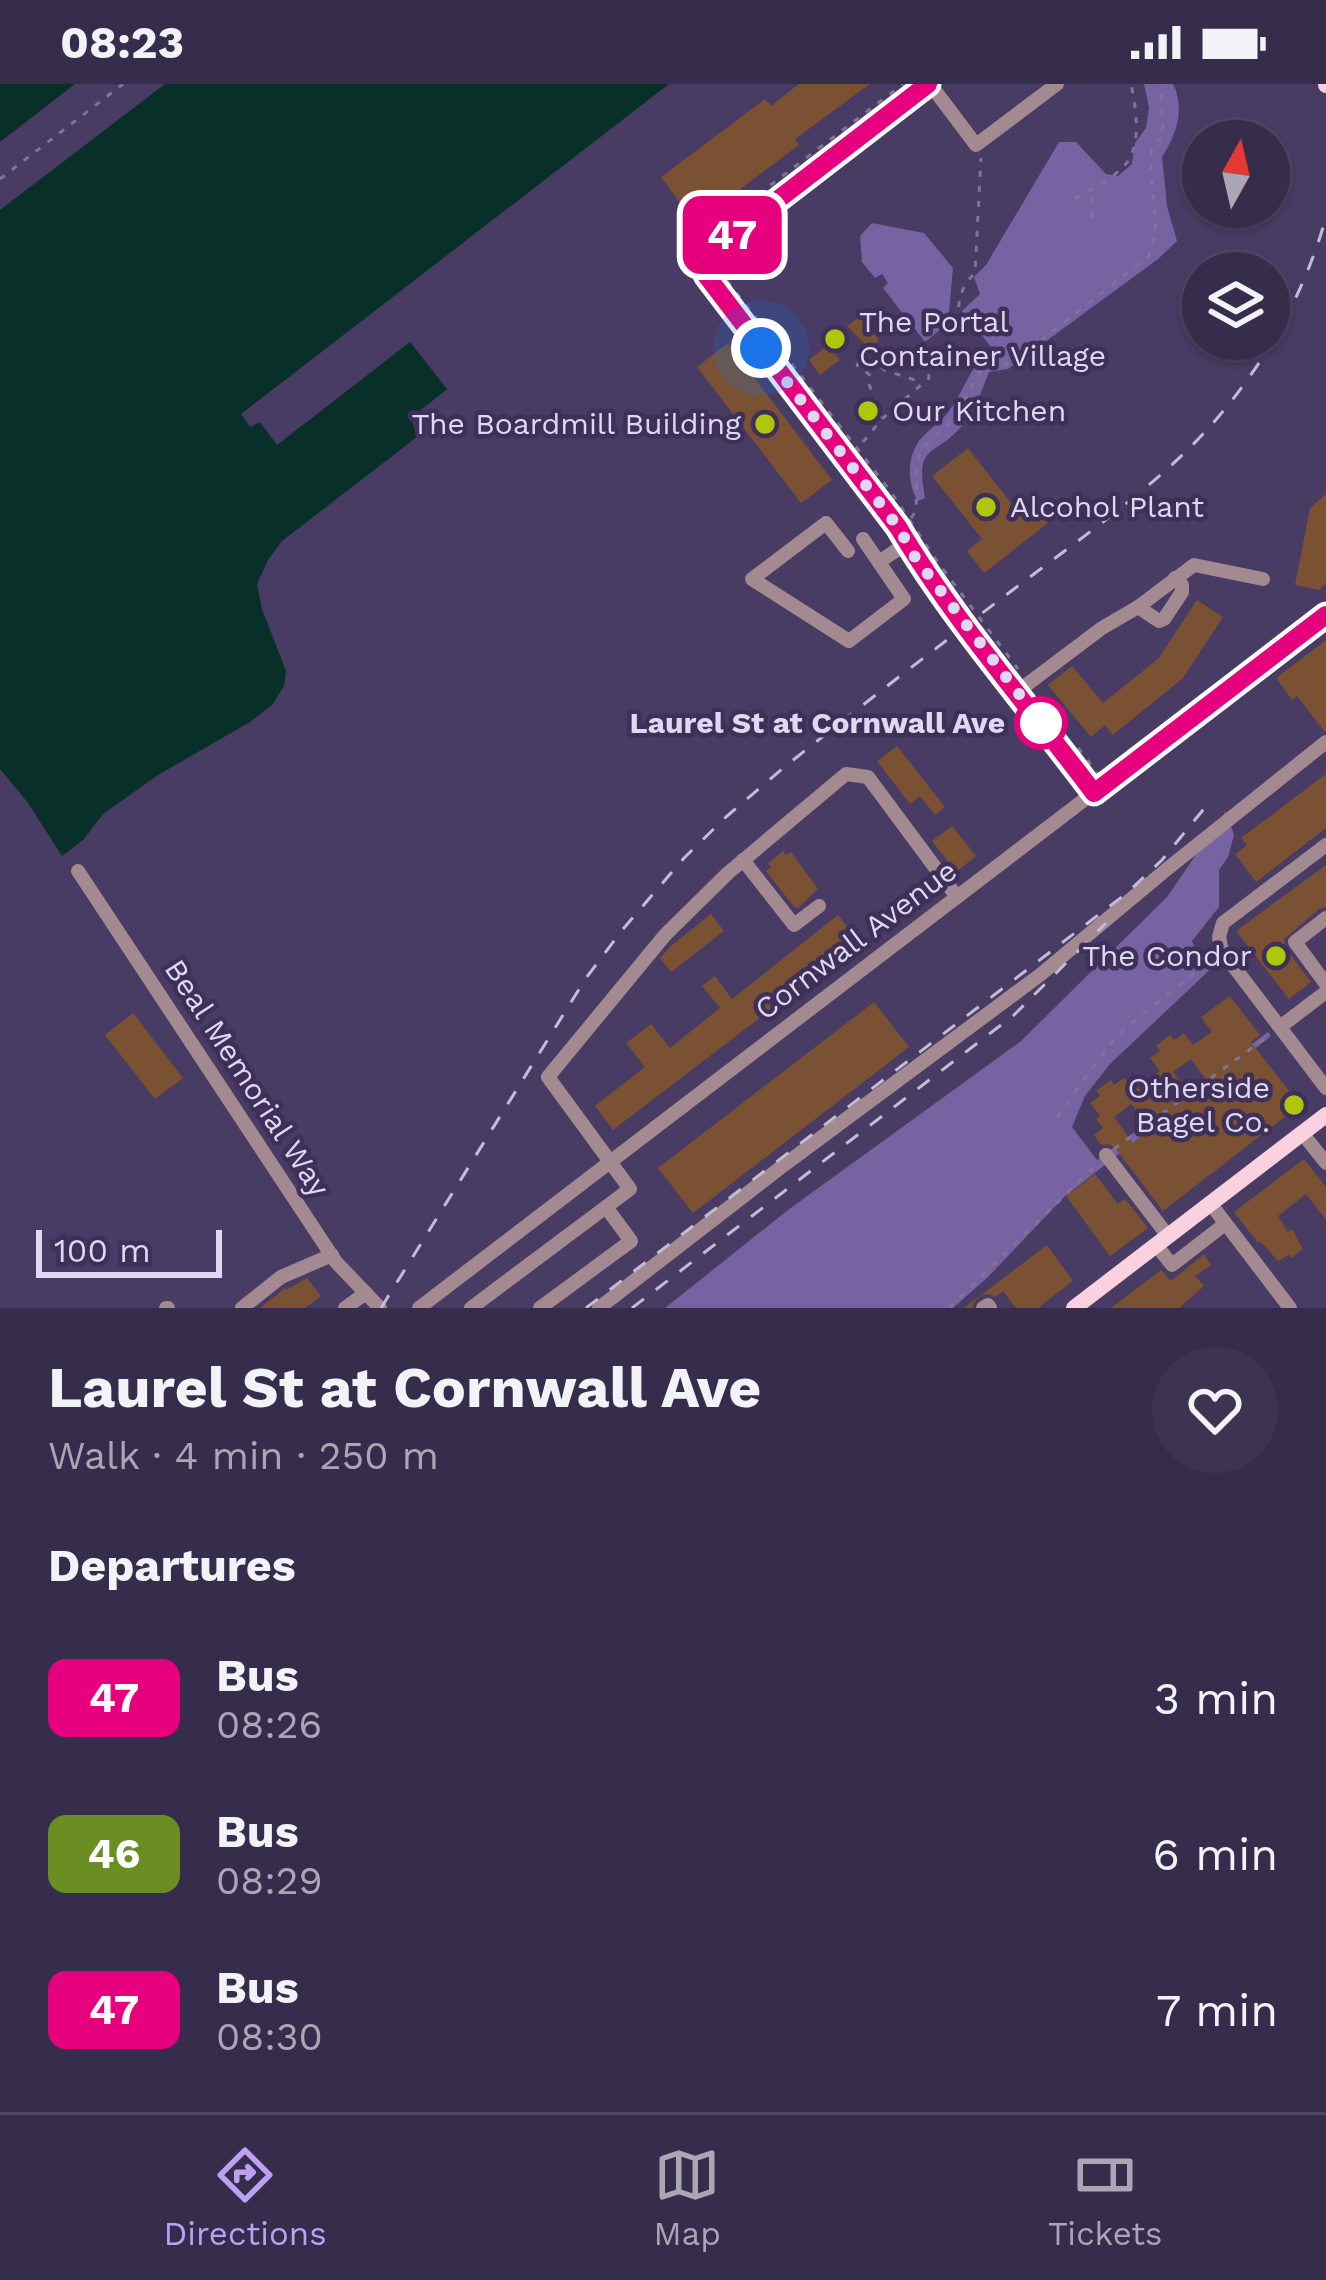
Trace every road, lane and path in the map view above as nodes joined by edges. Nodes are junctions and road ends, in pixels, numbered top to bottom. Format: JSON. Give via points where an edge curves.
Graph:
{"nodes":[{"id":1,"x":123,"y":84,"type":"edge"},
{"id":2,"x":903,"y":84,"type":"edge"},
{"id":3,"x":929,"y":84,"type":"edge"},
{"id":4,"x":1057,"y":84,"type":"edge"},
{"id":5,"x":1131,"y":84,"type":"edge"},
{"id":6,"x":1161,"y":84,"type":"edge"},
{"id":7,"x":976,"y":145,"type":"junction"},
{"id":8,"x":0,"y":179,"type":"edge"},
{"id":9,"x":1093,"y":187,"type":"junction"},
{"id":10,"x":1075,"y":199,"type":"dead end"},
{"id":11,"x":1092,"y":218,"type":"dead end"},
{"id":12,"x":688,"y":262,"type":"dead end"},
{"id":13,"x":910,"y":349,"type":"dead end"},
{"id":14,"x":928,"y":370,"type":"junction"},
{"id":15,"x":923,"y":383,"type":"junction"},
{"id":16,"x":881,"y":418,"type":"junction"},
{"id":17,"x":863,"y":442,"type":"dead end"},
{"id":18,"x":910,"y":519,"type":"dead end"},
{"id":19,"x":863,"y":539,"type":"dead end"},
{"id":20,"x":907,"y":543,"type":"junction"},
{"id":21,"x":848,"y":551,"type":"dead end"},
{"id":22,"x":879,"y":562,"type":"junction"},
{"id":23,"x":1175,"y":578,"type":"junction"},
{"id":24,"x":1263,"y":579,"type":"dead end"},
{"id":25,"x":1138,"y":607,"type":"junction"},
{"id":26,"x":1326,"y":615,"type":"edge"},
{"id":27,"x":1017,"y":692,"type":"junction"},
{"id":28,"x":1326,"y":742,"type":"edge"},
{"id":29,"x":1094,"y":793,"type":"junction"},
{"id":30,"x":1326,"y":845,"type":"edge"},
{"id":31,"x":743,"y":860,"type":"junction"},
{"id":32,"x":78,"y":871,"type":"dead end"},
{"id":33,"x":957,"y":897,"type":"junction"},
{"id":34,"x":819,"y":906,"type":"dead end"},
{"id":35,"x":1326,"y":918,"type":"edge"},
{"id":36,"x":1222,"y":951,"type":"junction"},
{"id":37,"x":1326,"y":988,"type":"edge"},
{"id":38,"x":1280,"y":1027,"type":"junction"},
{"id":39,"x":1326,"y":1088,"type":"edge"},
{"id":40,"x":1326,"y":1114,"type":"edge"},
{"id":41,"x":1057,"y":1117,"type":"dead end"},
{"id":42,"x":1302,"y":1133,"type":"junction"},
{"id":43,"x":1106,"y":1155,"type":"junction"},
{"id":44,"x":610,"y":1162,"type":"junction"},
{"id":45,"x":1326,"y":1163,"type":"edge"},
{"id":46,"x":1210,"y":1204,"type":"junction"},
{"id":47,"x":606,"y":1207,"type":"junction"},
{"id":48,"x":1225,"y":1224,"type":"junction"},
{"id":49,"x":1162,"y":1240,"type":"junction"},
{"id":50,"x":334,"y":1259,"type":"junction"},
{"id":51,"x":366,"y":1293,"type":"junction"},
{"id":52,"x":242,"y":1308,"type":"edge"},
{"id":53,"x":346,"y":1308,"type":"edge"},
{"id":54,"x":380,"y":1308,"type":"edge"},
{"id":55,"x":419,"y":1308,"type":"edge"},
{"id":56,"x":471,"y":1308,"type":"edge"},
{"id":57,"x":540,"y":1308,"type":"edge"},
{"id":58,"x":599,"y":1308,"type":"edge"},
{"id":59,"x":949,"y":1308,"type":"edge"},
{"id":60,"x":1074,"y":1308,"type":"edge"},
{"id":61,"x":1289,"y":1308,"type":"edge"}],
"edges":[{"from":1,"to":8,"type":"path"},
{"from":2,"to":12,"type":"path","via":[[692,245]]},
{"from":3,"to":7,"type":"street"},
{"from":3,"to":20,"type":"street","via":[[710,252],[705,266]]},
{"from":4,"to":7,"type":"street"},
{"from":5,"to":9,"type":"path","via":[[1137,115],[1129,162]]},
{"from":6,"to":18,"type":"path","via":[[1149,256],[1024,354],[980,372],[954,418],[922,449]]},
{"from":7,"to":14,"type":"path","via":[[982,162],[975,273],[962,285],[962,333]]},
{"from":9,"to":10,"type":"path"},
{"from":9,"to":11,"type":"path"},
{"from":13,"to":14,"type":"path"},
{"from":14,"to":15,"type":"path"},
{"from":15,"to":16,"type":"path"},
{"from":15,"to":16,"type":"path","via":[[859,362],[871,376]]},
{"from":16,"to":17,"type":"path"},
{"from":19,"to":22,"type":"street"},
{"from":20,"to":22,"type":"street"},
{"from":20,"to":27,"type":"street"},
{"from":21,"to":22,"type":"street","via":[[826,523],[752,579],[849,641],[904,599]]},
{"from":23,"to":24,"type":"street","via":[[1194,565]]},
{"from":23,"to":25,"type":"street"},
{"from":23,"to":25,"type":"street","via":[[1182,592],[1163,619]]},
{"from":25,"to":27,"type":"street"},
{"from":26,"to":29,"type":"street","name":"Cornwall Avenue"},
{"from":27,"to":29,"type":"street"},
{"from":28,"to":58,"type":"street","via":[[1040,975]]},
{"from":29,"to":33,"type":"street","name":"Cornwall Avenue"},
{"from":30,"to":36,"type":"street","via":[[1222,923]]},
{"from":31,"to":33,"type":"street","via":[[846,774],[868,777]]},
{"from":31,"to":34,"type":"street","via":[[794,925]]},
{"from":31,"to":44,"type":"street","via":[[665,935],[548,1077]]},
{"from":32,"to":50,"type":"street","name":"Beal Memorial Way"},
{"from":33,"to":44,"type":"street","name":"Cornwall Avenue"},
{"from":35,"to":37,"type":"street","via":[[1295,942]]},
{"from":36,"to":38,"type":"street"},
{"from":36,"to":41,"type":"path","via":[[1117,1035]]},
{"from":37,"to":38,"type":"street"},
{"from":38,"to":39,"type":"street"},
{"from":38,"to":43,"type":"path"},
{"from":40,"to":42,"type":"main road"},
{"from":42,"to":45,"type":"street"},
{"from":42,"to":46,"type":"main road"},
{"from":43,"to":49,"type":"street"},
{"from":43,"to":59,"type":"path"},
{"from":44,"to":47,"type":"street","via":[[630,1189]]},
{"from":44,"to":55,"type":"street","name":"Cornwall Avenue"},
{"from":46,"to":48,"type":"street"},
{"from":46,"to":49,"type":"main road"},
{"from":47,"to":56,"type":"street"},
{"from":47,"to":57,"type":"street","via":[[631,1241]]},
{"from":48,"to":49,"type":"street","via":[[1172,1264]]},
{"from":48,"to":61,"type":"street"},
{"from":49,"to":60,"type":"main road"},
{"from":50,"to":51,"type":"street","name":"Beal Memorial Way"},
{"from":50,"to":52,"type":"street","via":[[281,1277]]},
{"from":51,"to":53,"type":"street"},
{"from":51,"to":54,"type":"street","name":"Beal Memorial Way"}]}
